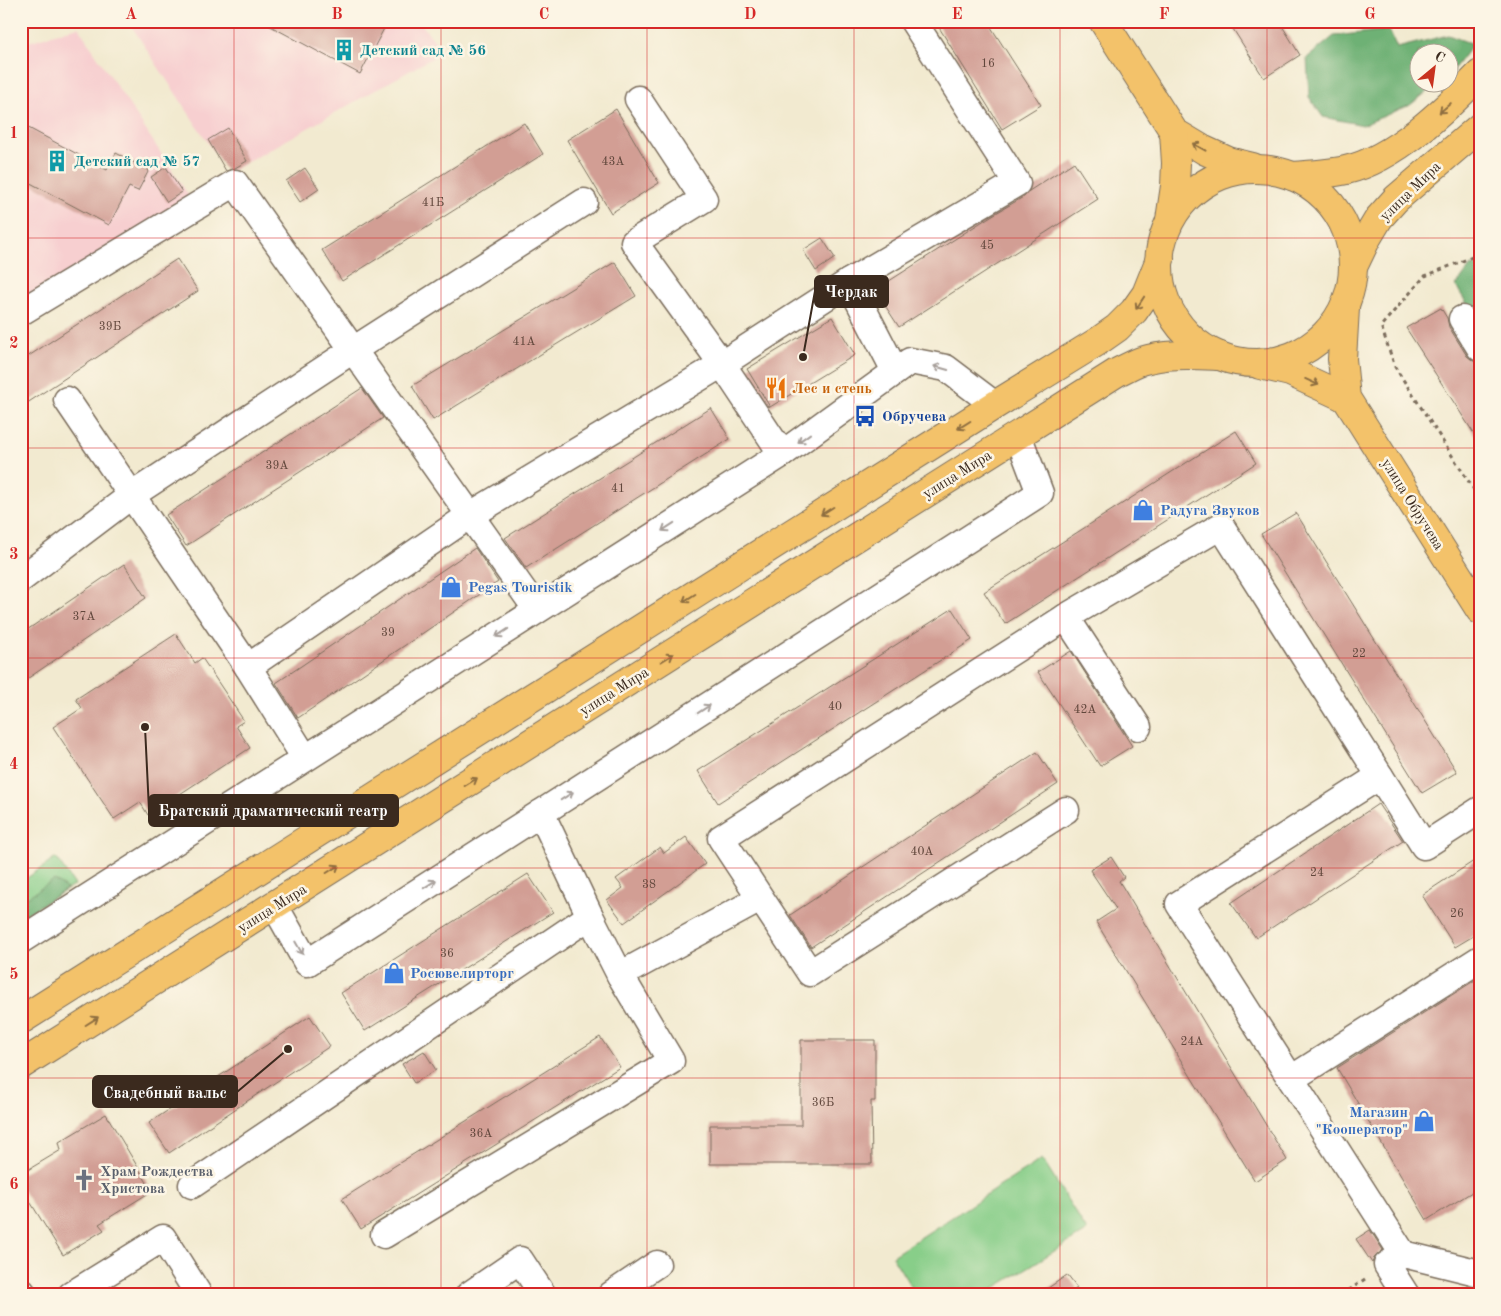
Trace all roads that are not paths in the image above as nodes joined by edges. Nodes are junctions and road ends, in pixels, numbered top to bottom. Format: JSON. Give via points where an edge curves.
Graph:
{"nodes":[{"id":1,"x":913,"y":21,"type":"edge"},
{"id":2,"x":1104,"y":21,"type":"edge"},
{"id":3,"x":1480,"y":74,"type":"edge"},
{"id":4,"x":638,"y":99,"type":"dead end"},
{"id":5,"x":1480,"y":126,"type":"edge"},
{"id":6,"x":1174,"y":132,"type":"junction"},
{"id":7,"x":1260,"y":169,"type":"junction"},
{"id":8,"x":1292,"y":176,"type":"junction"},
{"id":9,"x":584,"y":202,"type":"dead end"},
{"id":10,"x":1170,"y":223,"type":"junction"},
{"id":11,"x":1160,"y":259,"type":"junction"},
{"id":12,"x":1354,"y":265,"type":"junction"},
{"id":13,"x":849,"y":282,"type":"junction"},
{"id":14,"x":1345,"y":306,"type":"junction"},
{"id":15,"x":21,"y":312,"type":"edge"},
{"id":16,"x":1480,"y":320,"type":"edge"},
{"id":17,"x":1480,"y":348,"type":"edge"},
{"id":18,"x":353,"y":350,"type":"junction"},
{"id":19,"x":1220,"y":356,"type":"junction"},
{"id":20,"x":1249,"y":363,"type":"junction"},
{"id":21,"x":722,"y":364,"type":"junction"},
{"id":22,"x":895,"y":372,"type":"junction"},
{"id":23,"x":1346,"y":398,"type":"junction"},
{"id":24,"x":68,"y":400,"type":"dead end"},
{"id":25,"x":994,"y":405,"type":"junction"},
{"id":26,"x":1018,"y":435,"type":"junction"},
{"id":27,"x":782,"y":454,"type":"junction"},
{"id":28,"x":132,"y":495,"type":"junction"},
{"id":29,"x":469,"y":516,"type":"junction"},
{"id":30,"x":21,"y":579,"type":"edge"},
{"id":31,"x":537,"y":610,"type":"junction"},
{"id":32,"x":1480,"y":610,"type":"edge"},
{"id":33,"x":1066,"y":617,"type":"junction"},
{"id":34,"x":248,"y":667,"type":"junction"},
{"id":35,"x":1138,"y":727,"type":"dead end"},
{"id":36,"x":305,"y":758,"type":"junction"},
{"id":37,"x":1380,"y":776,"type":"junction"},
{"id":38,"x":1066,"y":810,"type":"dead end"},
{"id":39,"x":1480,"y":810,"type":"edge"},
{"id":40,"x":541,"y":813,"type":"junction"},
{"id":41,"x":760,"y":899,"type":"junction"},
{"id":42,"x":275,"y":906,"type":"junction"},
{"id":43,"x":590,"y":916,"type":"junction"},
{"id":44,"x":21,"y":940,"type":"edge"},
{"id":45,"x":1480,"y":959,"type":"edge"},
{"id":46,"x":620,"y":975,"type":"junction"},
{"id":47,"x":32,"y":1013,"type":"edge"},
{"id":48,"x":64,"y":1038,"type":"junction"},
{"id":49,"x":21,"y":1065,"type":"edge"},
{"id":50,"x":1291,"y":1079,"type":"junction"},
{"id":51,"x":192,"y":1185,"type":"dead end"},
{"id":52,"x":384,"y":1235,"type":"dead end"},
{"id":53,"x":1395,"y":1259,"type":"junction"},
{"id":54,"x":657,"y":1264,"type":"dead end"},
{"id":55,"x":1480,"y":1273,"type":"edge"},
{"id":56,"x":21,"y":1291,"type":"edge"},
{"id":57,"x":24,"y":1295,"type":"edge"},
{"id":58,"x":71,"y":1295,"type":"edge"},
{"id":59,"x":199,"y":1295,"type":"edge"},
{"id":60,"x":469,"y":1295,"type":"edge"},
{"id":61,"x":543,"y":1295,"type":"edge"},
{"id":62,"x":611,"y":1295,"type":"edge"},
{"id":63,"x":1406,"y":1295,"type":"edge"}],
"edges":[{"from":1,"to":13,"type":"street","via":[[1016,183]]},
{"from":2,"to":6,"type":"main road"},
{"from":3,"to":8,"type":"main road","one_way":true,"via":[[1423,127],[1387,153],[1348,170]]},
{"from":4,"to":21,"type":"street","via":[[704,199],[634,242]]},
{"from":5,"to":12,"type":"main road","name":"улица Мира","via":[[1396,199],[1379,218]]},
{"from":7,"to":6,"type":"main road","one_way":true,"via":[[1204,150]]},
{"from":6,"to":10,"type":"main road","via":[[1175,186]]},
{"from":7,"to":8,"type":"main road"},
{"from":7,"to":10,"type":"main road","via":[[1229,173],[1200,187],[1188,197]]},
{"from":8,"to":12,"type":"main road","via":[[1330,202],[1343,221]]},
{"from":9,"to":18,"type":"street"},
{"from":10,"to":11,"type":"main road"},
{"from":11,"to":19,"type":"main road","via":[[1163,293],[1170,310],[1191,337]]},
{"from":11,"to":25,"type":"main road","one_way":true,"via":[[1146,294],[1134,312],[1117,328]]},
{"from":12,"to":14,"type":"main road","via":[[1352,286]]},
{"from":13,"to":21,"type":"street"},
{"from":13,"to":22,"type":"street"},
{"from":14,"to":20,"type":"main road","via":[[1322,338],[1306,350],[1288,358]]},
{"from":14,"to":23,"type":"main road","name":"улица Обручева","via":[[1342,359]]},
{"from":15,"to":18,"type":"street","via":[[235,183]]},
{"from":16,"to":17,"type":"street","via":[[1462,319]]},
{"from":18,"to":28,"type":"street"},
{"from":18,"to":29,"type":"street"},
{"from":19,"to":20,"type":"main road"},
{"from":19,"to":26,"type":"main road","name":"улица Мира","via":[[1165,356],[1141,361],[1116,373]]},
{"from":20,"to":23,"type":"main road","one_way":true,"via":[[1290,372]]},
{"from":21,"to":27,"type":"street"},
{"from":21,"to":29,"type":"street"},
{"from":25,"to":22,"type":"street","one_way":true,"via":[[946,368],[910,361]]},
{"from":22,"to":27,"type":"street","one_way":true},
{"from":23,"to":32,"type":"main road","name":"улица Обручева"},
{"from":24,"to":28,"type":"street"},
{"from":25,"to":47,"type":"main road","one_way":true},
{"from":40,"to":26,"type":"street","one_way":true,"via":[[1040,493]]},
{"from":42,"to":26,"type":"main road","name":"улица Мира","one_way":true},
{"from":27,"to":31,"type":"street","one_way":true},
{"from":28,"to":30,"type":"street"},
{"from":28,"to":34,"type":"street"},
{"from":29,"to":31,"type":"street"},
{"from":29,"to":34,"type":"street"},
{"from":31,"to":36,"type":"street","one_way":true},
{"from":33,"to":35,"type":"street"},
{"from":33,"to":37,"type":"street","via":[[1221,526]]},
{"from":33,"to":41,"type":"street","via":[[721,838]]},
{"from":34,"to":36,"type":"street"},
{"from":36,"to":44,"type":"street"},
{"from":37,"to":39,"type":"street","via":[[1424,846]]},
{"from":37,"to":50,"type":"street","via":[[1179,904]]},
{"from":38,"to":41,"type":"street","via":[[810,973]]},
{"from":42,"to":40,"type":"street","one_way":true,"via":[[307,963]]},
{"from":40,"to":43,"type":"street"},
{"from":41,"to":46,"type":"street"},
{"from":48,"to":42,"type":"main road","name":"улица Мира","one_way":true},
{"from":43,"to":46,"type":"street"},
{"from":43,"to":51,"type":"street"},
{"from":45,"to":50,"type":"street"},
{"from":46,"to":52,"type":"street","via":[[671,1061]]},
{"from":47,"to":48,"type":"main road"},
{"from":48,"to":49,"type":"main road","name":"улица Мира"},
{"from":50,"to":53,"type":"street"},
{"from":53,"to":55,"type":"street"},
{"from":53,"to":63,"type":"street"},
{"from":54,"to":62,"type":"street"},
{"from":56,"to":57,"type":"street"},
{"from":58,"to":59,"type":"street","via":[[163,1238]]},
{"from":60,"to":61,"type":"street","via":[[520,1260]]}]}
